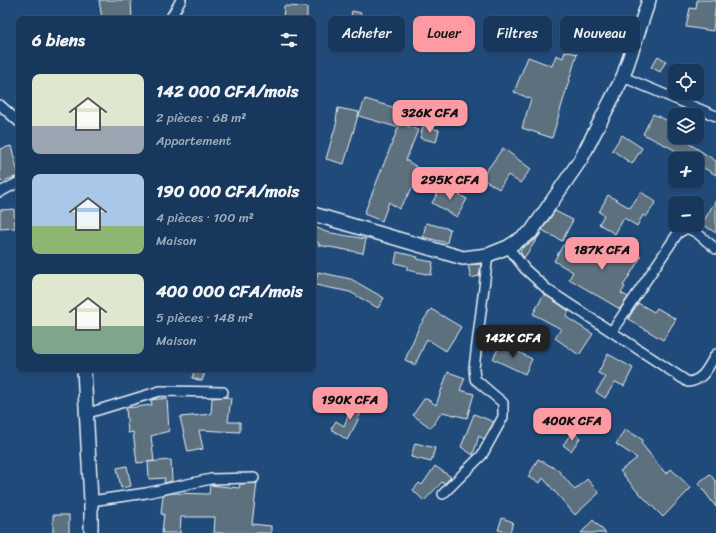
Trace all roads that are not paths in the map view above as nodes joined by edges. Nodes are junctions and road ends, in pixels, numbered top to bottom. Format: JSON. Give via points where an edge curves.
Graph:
{"nodes":[{"id":1,"x":181,"y":0,"type":"edge"},
{"id":2,"x":649,"y":0,"type":"edge"},
{"id":3,"x":172,"y":16,"type":"edge"},
{"id":4,"x":623,"y":76,"type":"junction"},
{"id":5,"x":0,"y":105,"type":"edge"},
{"id":6,"x":716,"y":116,"type":"edge"},
{"id":7,"x":16,"y":119,"type":"edge"},
{"id":8,"x":16,"y":184,"type":"edge"},
{"id":9,"x":0,"y":192,"type":"edge"},
{"id":10,"x":316,"y":215,"type":"edge"},
{"id":11,"x":508,"y":247,"type":"junction"},
{"id":12,"x":716,"y":249,"type":"edge"},
{"id":13,"x":488,"y":255,"type":"junction"},
{"id":14,"x":612,"y":331,"type":"junction"},
{"id":15,"x":716,"y":354,"type":"edge"},
{"id":16,"x":84,"y":372,"type":"edge"},
{"id":17,"x":223,"y":392,"type":"dead end"},
{"id":18,"x":85,"y":414,"type":"junction"},
{"id":19,"x":254,"y":478,"type":"dead end"},
{"id":20,"x":443,"y":494,"type":"dead end"},
{"id":21,"x":91,"y":502,"type":"junction"},
{"id":22,"x":91,"y":533,"type":"edge"}],
"edges":[{"from":1,"to":3,"type":"street"},
{"from":2,"to":4,"type":"street"},
{"from":4,"to":6,"type":"street"},
{"from":4,"to":11,"type":"street","via":[[581,159],[531,232]]},
{"from":5,"to":7,"type":"street"},
{"from":8,"to":9,"type":"street"},
{"from":10,"to":13,"type":"street","via":[[464,258]]},
{"from":11,"to":13,"type":"street"},
{"from":11,"to":14,"type":"street","via":[[525,270],[548,290]]},
{"from":12,"to":14,"type":"street","via":[[687,228],[678,233]]},
{"from":13,"to":20,"type":"street","via":[[474,368],[475,379],[503,403],[503,417],[482,455]]},
{"from":14,"to":15,"type":"street","via":[[688,382],[702,377]]},
{"from":16,"to":18,"type":"street"},
{"from":17,"to":18,"type":"street","via":[[160,390]]},
{"from":18,"to":21,"type":"street"},
{"from":19,"to":21,"type":"street","via":[[210,479]]},
{"from":21,"to":22,"type":"street"}]}
